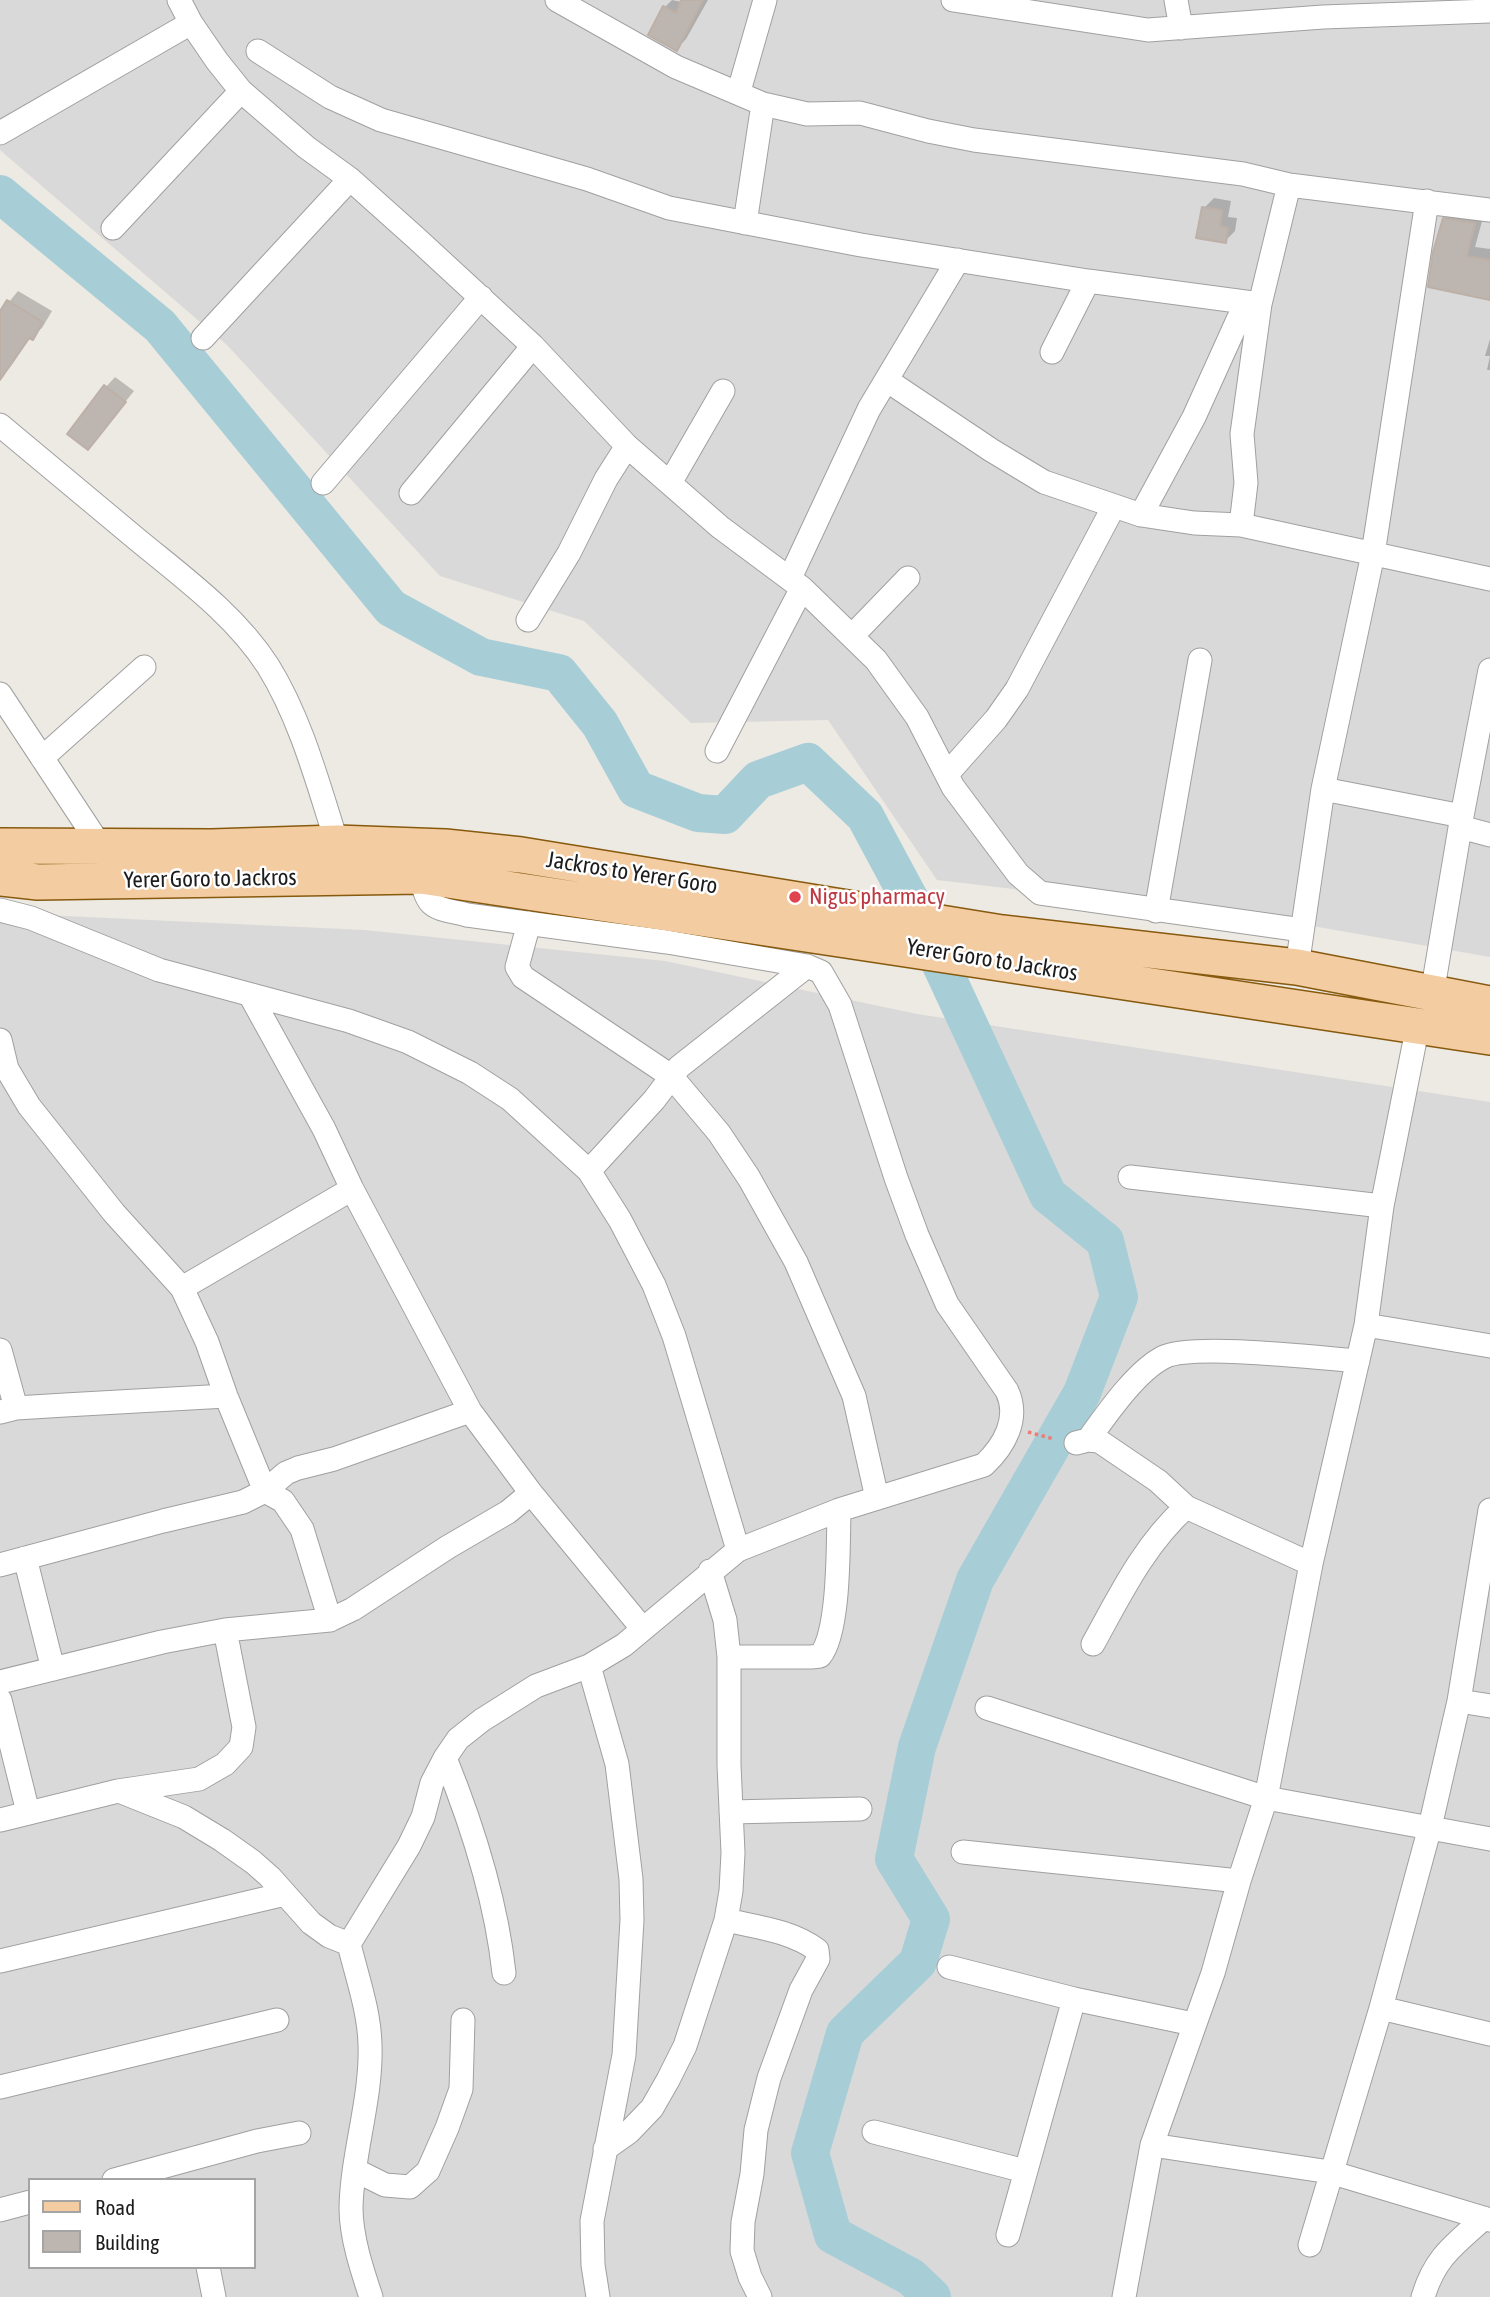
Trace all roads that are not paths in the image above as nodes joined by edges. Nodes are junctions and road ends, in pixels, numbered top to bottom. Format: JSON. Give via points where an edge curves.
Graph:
{"nodes":[{"id":1,"x":179,"y":0,"type":"edge"},
{"id":2,"x":557,"y":0,"type":"edge"},
{"id":3,"x":765,"y":0,"type":"edge"},
{"id":4,"x":953,"y":0,"type":"edge"},
{"id":5,"x":1176,"y":0,"type":"edge"},
{"id":6,"x":1324,"y":9,"type":"edge"},
{"id":7,"x":1490,"y":11,"type":"edge"},
{"id":8,"x":191,"y":23,"type":"junction"},
{"id":9,"x":1181,"y":28,"type":"junction"},
{"id":10,"x":258,"y":51,"type":"dead end"},
{"id":11,"x":241,"y":91,"type":"junction"},
{"id":12,"x":739,"y":92,"type":"junction"},
{"id":13,"x":763,"y":104,"type":"junction"},
{"id":14,"x":0,"y":133,"type":"edge"},
{"id":15,"x":350,"y":179,"type":"junction"},
{"id":16,"x":1289,"y":185,"type":"junction"},
{"id":17,"x":1427,"y":201,"type":"junction"},
{"id":18,"x":1490,"y":210,"type":"edge"},
{"id":19,"x":745,"y":223,"type":"junction"},
{"id":20,"x":113,"y":228,"type":"dead end"},
{"id":21,"x":958,"y":260,"type":"junction"},
{"id":22,"x":1088,"y":281,"type":"junction"},
{"id":23,"x":481,"y":297,"type":"junction"},
{"id":24,"x":1253,"y":303,"type":"junction"},
{"id":25,"x":203,"y":338,"type":"dead end"},
{"id":26,"x":533,"y":346,"type":"junction"},
{"id":27,"x":1052,"y":352,"type":"dead end"},
{"id":28,"x":888,"y":381,"type":"junction"},
{"id":29,"x":723,"y":391,"type":"dead end"},
{"id":30,"x":0,"y":425,"type":"edge"},
{"id":31,"x":627,"y":446,"type":"junction"},
{"id":32,"x":323,"y":483,"type":"dead end"},
{"id":33,"x":670,"y":483,"type":"junction"},
{"id":34,"x":411,"y":493,"type":"dead end"},
{"id":35,"x":1114,"y":506,"type":"junction"},
{"id":36,"x":1141,"y":516,"type":"junction"},
{"id":37,"x":1241,"y":525,"type":"junction"},
{"id":38,"x":1373,"y":554,"type":"junction"},
{"id":39,"x":908,"y":578,"type":"dead end"},
{"id":40,"x":1490,"y":579,"type":"edge"},
{"id":41,"x":796,"y":583,"type":"junction"},
{"id":42,"x":528,"y":620,"type":"dead end"},
{"id":43,"x":852,"y":636,"type":"junction"},
{"id":44,"x":1200,"y":660,"type":"dead end"},
{"id":45,"x":144,"y":667,"type":"dead end"},
{"id":46,"x":1490,"y":670,"type":"edge"},
{"id":47,"x":0,"y":694,"type":"edge"},
{"id":48,"x":717,"y":751,"type":"dead end"},
{"id":49,"x":42,"y":758,"type":"junction"},
{"id":50,"x":948,"y":774,"type":"junction"},
{"id":51,"x":1323,"y":789,"type":"junction"},
{"id":52,"x":1461,"y":822,"type":"junction"},
{"id":53,"x":1490,"y":835,"type":"edge"},
{"id":54,"x":350,"y":844,"type":"junction"},
{"id":55,"x":0,"y":846,"type":"edge"},
{"id":56,"x":101,"y":847,"type":"junction"},
{"id":57,"x":421,"y":876,"type":"junction"},
{"id":58,"x":0,"y":878,"type":"edge"},
{"id":59,"x":0,"y":910,"type":"edge"},
{"id":60,"x":1156,"y":911,"type":"junction"},
{"id":61,"x":529,"y":923,"type":"junction"},
{"id":62,"x":1301,"y":930,"type":"junction"},
{"id":63,"x":807,"y":966,"type":"junction"},
{"id":64,"x":1297,"y":967,"type":"junction"},
{"id":65,"x":250,"y":995,"type":"junction"},
{"id":66,"x":1490,"y":1004,"type":"edge"},
{"id":67,"x":1425,"y":1009,"type":"junction"},
{"id":68,"x":1490,"y":1037,"type":"edge"},
{"id":69,"x":0,"y":1040,"type":"edge"},
{"id":70,"x":3,"y":1071,"type":"edge"},
{"id":71,"x":671,"y":1076,"type":"junction"},
{"id":72,"x":589,"y":1171,"type":"junction"},
{"id":73,"x":1130,"y":1177,"type":"dead end"},
{"id":74,"x":352,"y":1189,"type":"junction"},
{"id":75,"x":1382,"y":1206,"type":"junction"},
{"id":76,"x":181,"y":1288,"type":"junction"},
{"id":77,"x":1366,"y":1325,"type":"junction"},
{"id":78,"x":1490,"y":1346,"type":"edge"},
{"id":79,"x":0,"y":1350,"type":"edge"},
{"id":80,"x":1358,"y":1361,"type":"junction"},
{"id":81,"x":226,"y":1396,"type":"junction"},
{"id":82,"x":8,"y":1410,"type":"edge"},
{"id":83,"x":470,"y":1411,"type":"junction"},
{"id":84,"x":265,"y":1491,"type":"junction"},
{"id":85,"x":531,"y":1493,"type":"junction"},
{"id":86,"x":877,"y":1498,"type":"junction"},
{"id":87,"x":1186,"y":1507,"type":"junction"},
{"id":88,"x":839,"y":1510,"type":"junction"},
{"id":89,"x":1490,"y":1510,"type":"edge"},
{"id":90,"x":738,"y":1550,"type":"junction"},
{"id":91,"x":1486,"y":1554,"type":"edge"},
{"id":92,"x":25,"y":1558,"type":"junction"},
{"id":93,"x":1311,"y":1564,"type":"junction"},
{"id":94,"x":0,"y":1565,"type":"edge"},
{"id":95,"x":710,"y":1571,"type":"junction"},
{"id":96,"x":330,"y":1620,"type":"junction"},
{"id":97,"x":642,"y":1628,"type":"junction"},
{"id":98,"x":225,"y":1630,"type":"junction"},
{"id":99,"x":1093,"y":1644,"type":"dead end"},
{"id":100,"x":729,"y":1657,"type":"junction"},
{"id":101,"x":589,"y":1666,"type":"junction"},
{"id":102,"x":53,"y":1669,"type":"junction"},
{"id":103,"x":0,"y":1682,"type":"edge"},
{"id":104,"x":0,"y":1700,"type":"edge"},
{"id":105,"x":1459,"y":1701,"type":"junction"},
{"id":106,"x":1490,"y":1706,"type":"edge"},
{"id":107,"x":987,"y":1708,"type":"dead end"},
{"id":108,"x":444,"y":1758,"type":"junction"},
{"id":109,"x":118,"y":1791,"type":"junction"},
{"id":110,"x":1266,"y":1798,"type":"junction"},
{"id":111,"x":860,"y":1809,"type":"dead end"},
{"id":112,"x":28,"y":1812,"type":"junction"},
{"id":113,"x":731,"y":1812,"type":"junction"},
{"id":114,"x":0,"y":1820,"type":"edge"},
{"id":115,"x":1430,"y":1827,"type":"junction"},
{"id":116,"x":1490,"y":1839,"type":"edge"},
{"id":117,"x":963,"y":1852,"type":"dead end"},
{"id":118,"x":1239,"y":1881,"type":"junction"},
{"id":119,"x":285,"y":1894,"type":"junction"},
{"id":120,"x":726,"y":1920,"type":"junction"},
{"id":121,"x":349,"y":1944,"type":"junction"},
{"id":122,"x":0,"y":1961,"type":"edge"},
{"id":123,"x":949,"y":1967,"type":"dead end"},
{"id":124,"x":504,"y":1973,"type":"dead end"},
{"id":125,"x":1074,"y":1999,"type":"junction"},
{"id":126,"x":1381,"y":2008,"type":"junction"},
{"id":127,"x":277,"y":2020,"type":"dead end"},
{"id":128,"x":463,"y":2020,"type":"dead end"},
{"id":129,"x":1193,"y":2024,"type":"junction"},
{"id":130,"x":1490,"y":2034,"type":"edge"},
{"id":131,"x":0,"y":2087,"type":"edge"},
{"id":132,"x":874,"y":2132,"type":"dead end"},
{"id":133,"x":299,"y":2133,"type":"dead end"},
{"id":134,"x":1152,"y":2145,"type":"junction"},
{"id":135,"x":605,"y":2149,"type":"junction"},
{"id":136,"x":189,"y":2170,"type":"edge"},
{"id":137,"x":355,"y":2170,"type":"junction"},
{"id":138,"x":1025,"y":2171,"type":"junction"},
{"id":139,"x":1331,"y":2172,"type":"junction"},
{"id":140,"x":129,"y":2178,"type":"edge"},
{"id":141,"x":28,"y":2203,"type":"edge"},
{"id":142,"x":0,"y":2210,"type":"edge"},
{"id":143,"x":1487,"y":2219,"type":"edge"},
{"id":144,"x":1008,"y":2235,"type":"dead end"},
{"id":145,"x":1310,"y":2245,"type":"dead end"},
{"id":146,"x":208,"y":2269,"type":"edge"},
{"id":147,"x":214,"y":2297,"type":"edge"},
{"id":148,"x":371,"y":2297,"type":"edge"},
{"id":149,"x":598,"y":2297,"type":"edge"},
{"id":150,"x":760,"y":2297,"type":"edge"},
{"id":151,"x":1124,"y":2297,"type":"edge"},
{"id":152,"x":1423,"y":2297,"type":"edge"}],
"edges":[{"from":1,"to":8,"type":"street"},
{"from":2,"to":12,"type":"street","via":[[676,67]]},
{"from":3,"to":12,"type":"street"},
{"from":4,"to":9,"type":"street","via":[[1148,30]]},
{"from":5,"to":9,"type":"street"},
{"from":6,"to":7,"type":"street"},
{"from":6,"to":9,"type":"street"},
{"from":8,"to":11,"type":"street"},
{"from":8,"to":14,"type":"street"},
{"from":10,"to":19,"type":"street","via":[[330,97],[381,120],[587,179],[669,208]]},
{"from":11,"to":15,"type":"street"},
{"from":11,"to":20,"type":"street"},
{"from":12,"to":13,"type":"street"},
{"from":13,"to":16,"type":"street","via":[[807,114],[860,113],[974,140],[1243,174]]},
{"from":13,"to":19,"type":"street"},
{"from":15,"to":23,"type":"street"},
{"from":15,"to":25,"type":"street"},
{"from":16,"to":17,"type":"street"},
{"from":16,"to":24,"type":"street"},
{"from":17,"to":18,"type":"street"},
{"from":17,"to":38,"type":"street"},
{"from":19,"to":21,"type":"street"},
{"from":21,"to":22,"type":"street"},
{"from":21,"to":28,"type":"street"},
{"from":22,"to":24,"type":"street"},
{"from":22,"to":27,"type":"street"},
{"from":23,"to":26,"type":"street"},
{"from":23,"to":32,"type":"street"},
{"from":24,"to":36,"type":"street"},
{"from":24,"to":37,"type":"street","via":[[1242,434],[1246,483]]},
{"from":26,"to":31,"type":"street"},
{"from":26,"to":34,"type":"street"},
{"from":28,"to":35,"type":"street","via":[[1044,482]]},
{"from":28,"to":41,"type":"street","via":[[869,409]]},
{"from":29,"to":33,"type":"street"},
{"from":30,"to":54,"type":"street","via":[[178,573],[242,633],[284,695],[313,771]]},
{"from":31,"to":33,"type":"street"},
{"from":31,"to":42,"type":"street"},
{"from":33,"to":41,"type":"street"},
{"from":35,"to":36,"type":"street"},
{"from":35,"to":50,"type":"street","via":[[1017,689]]},
{"from":36,"to":37,"type":"street"},
{"from":37,"to":38,"type":"street"},
{"from":38,"to":40,"type":"street"},
{"from":38,"to":51,"type":"street"},
{"from":39,"to":43,"type":"street"},
{"from":41,"to":43,"type":"street"},
{"from":41,"to":48,"type":"street"},
{"from":43,"to":50,"type":"street","via":[[918,717]]},
{"from":44,"to":60,"type":"street"},
{"from":45,"to":49,"type":"street"},
{"from":46,"to":52,"type":"street"},
{"from":47,"to":49,"type":"street"},
{"from":49,"to":56,"type":"street"},
{"from":50,"to":60,"type":"street","via":[[1018,874],[1040,893]]},
{"from":51,"to":52,"type":"street"},
{"from":51,"to":62,"type":"street"},
{"from":52,"to":53,"type":"street"},
{"from":52,"to":67,"type":"street"},
{"from":54,"to":56,"type":"main road","name":"Jackros to Yerer Goro"},
{"from":54,"to":64,"type":"main road","name":"Jackros to Yerer Goro","via":[[445,846],[522,855],[1002,933]]},
{"from":55,"to":56,"type":"main road","name":"Jackros to Yerer Goro"},
{"from":57,"to":58,"type":"main road","name":"Yerer Goro to Jackros","via":[[51,882]]},
{"from":57,"to":61,"type":"street","via":[[425,897],[437,907]]},
{"from":57,"to":67,"type":"main road","name":"Yerer Goro to Jackros","via":[[1347,1015]]},
{"from":59,"to":65,"type":"street","via":[[159,970]]},
{"from":60,"to":62,"type":"street"},
{"from":61,"to":63,"type":"street"},
{"from":61,"to":71,"type":"street","via":[[517,967],[523,977]]},
{"from":62,"to":64,"type":"street"},
{"from":63,"to":71,"type":"street"},
{"from":63,"to":86,"type":"street","via":[[821,972],[839,1005],[896,1178],[947,1304],[1013,1403],[1013,1417],[1000,1450],[984,1465]]},
{"from":64,"to":67,"type":"main road","name":"Jackros to Yerer Goro"},
{"from":65,"to":72,"type":"street","via":[[349,1021],[408,1042],[470,1073],[510,1098]]},
{"from":65,"to":74,"type":"street"},
{"from":66,"to":67,"type":"main road"},
{"from":67,"to":68,"type":"main road","name":"Yerer Goro to Jackros"},
{"from":67,"to":75,"type":"street"},
{"from":69,"to":70,"type":"street"},
{"from":70,"to":76,"type":"street","via":[[114,1213]]},
{"from":71,"to":72,"type":"street"},
{"from":71,"to":86,"type":"street","via":[[750,1178],[796,1262],[854,1396]]},
{"from":72,"to":90,"type":"street","via":[[654,1285],[674,1336]]},
{"from":73,"to":75,"type":"street"},
{"from":74,"to":76,"type":"street"},
{"from":74,"to":83,"type":"street"},
{"from":75,"to":77,"type":"street"},
{"from":76,"to":81,"type":"street"},
{"from":77,"to":78,"type":"street"},
{"from":77,"to":80,"type":"street"},
{"from":79,"to":82,"type":"street"},
{"from":80,"to":87,"type":"street","via":[[1204,1352],[1164,1357],[1139,1377],[1081,1442],[1099,1441],[1158,1481]]},
{"from":80,"to":93,"type":"street"},
{"from":81,"to":82,"type":"street"},
{"from":81,"to":84,"type":"street"},
{"from":83,"to":84,"type":"street","via":[[298,1468]]},
{"from":83,"to":85,"type":"street"},
{"from":84,"to":92,"type":"street","via":[[243,1502]]},
{"from":84,"to":96,"type":"street","via":[[283,1501],[302,1529]]},
{"from":85,"to":96,"type":"street","via":[[508,1512]]},
{"from":85,"to":97,"type":"street"},
{"from":86,"to":88,"type":"street"},
{"from":87,"to":93,"type":"street"},
{"from":87,"to":99,"type":"street","via":[[1142,1555]]},
{"from":88,"to":90,"type":"street"},
{"from":88,"to":100,"type":"street","via":[[827,1649],[821,1656],[811,1657]]},
{"from":89,"to":91,"type":"street"},
{"from":90,"to":95,"type":"street"},
{"from":91,"to":105,"type":"street"},
{"from":92,"to":94,"type":"street"},
{"from":92,"to":102,"type":"street"},
{"from":93,"to":110,"type":"street"},
{"from":95,"to":97,"type":"street"},
{"from":95,"to":100,"type":"street","via":[[725,1620]]},
{"from":96,"to":98,"type":"street"},
{"from":97,"to":101,"type":"street"},
{"from":98,"to":102,"type":"street"},
{"from":98,"to":109,"type":"street","via":[[244,1727],[241,1747],[225,1764],[199,1779]]},
{"from":100,"to":113,"type":"street"},
{"from":101,"to":108,"type":"street","via":[[536,1686],[503,1706],[458,1739]]},
{"from":101,"to":135,"type":"street","via":[[617,1765],[631,1879],[624,2055]]},
{"from":102,"to":103,"type":"street"},
{"from":104,"to":112,"type":"street"},
{"from":105,"to":106,"type":"street"},
{"from":105,"to":115,"type":"street"},
{"from":107,"to":110,"type":"street"},
{"from":108,"to":121,"type":"street","via":[[409,1846]]},
{"from":108,"to":124,"type":"street","via":[[468,1816],[499,1933]]},
{"from":109,"to":112,"type":"street"},
{"from":109,"to":119,"type":"street","via":[[203,1829],[253,1862]]},
{"from":110,"to":115,"type":"street"},
{"from":110,"to":118,"type":"street"},
{"from":111,"to":113,"type":"street"},
{"from":112,"to":114,"type":"street"},
{"from":113,"to":120,"type":"street"},
{"from":115,"to":116,"type":"street"},
{"from":115,"to":126,"type":"street"},
{"from":117,"to":118,"type":"street"},
{"from":118,"to":129,"type":"street"},
{"from":119,"to":121,"type":"street","via":[[311,1923]]},
{"from":119,"to":122,"type":"street"},
{"from":120,"to":135,"type":"street","via":[[685,2046],[668,2080],[652,2108]]},
{"from":120,"to":150,"type":"street","via":[[780,1932],[808,1944],[817,1951],[818,1959],[786,2027],[756,2130],[742,2251]]},
{"from":121,"to":137,"type":"street","via":[[370,2045]]},
{"from":123,"to":125,"type":"street"},
{"from":125,"to":129,"type":"street"},
{"from":125,"to":138,"type":"street"},
{"from":126,"to":130,"type":"street"},
{"from":126,"to":139,"type":"street"},
{"from":127,"to":131,"type":"street"},
{"from":128,"to":137,"type":"street","via":[[461,2089],[428,2171],[410,2187],[385,2185]]},
{"from":129,"to":134,"type":"street"},
{"from":132,"to":138,"type":"street"},
{"from":133,"to":136,"type":"street"},
{"from":134,"to":139,"type":"street"},
{"from":134,"to":151,"type":"street"},
{"from":135,"to":149,"type":"street","via":[[592,2221]]},
{"from":136,"to":140,"type":"street"},
{"from":137,"to":148,"type":"street","via":[[351,2210]]},
{"from":138,"to":144,"type":"street"},
{"from":139,"to":143,"type":"street"},
{"from":139,"to":145,"type":"street"},
{"from":141,"to":142,"type":"street"},
{"from":143,"to":152,"type":"street","via":[[1442,2257],[1430,2273]]},
{"from":146,"to":147,"type":"street"}]}
